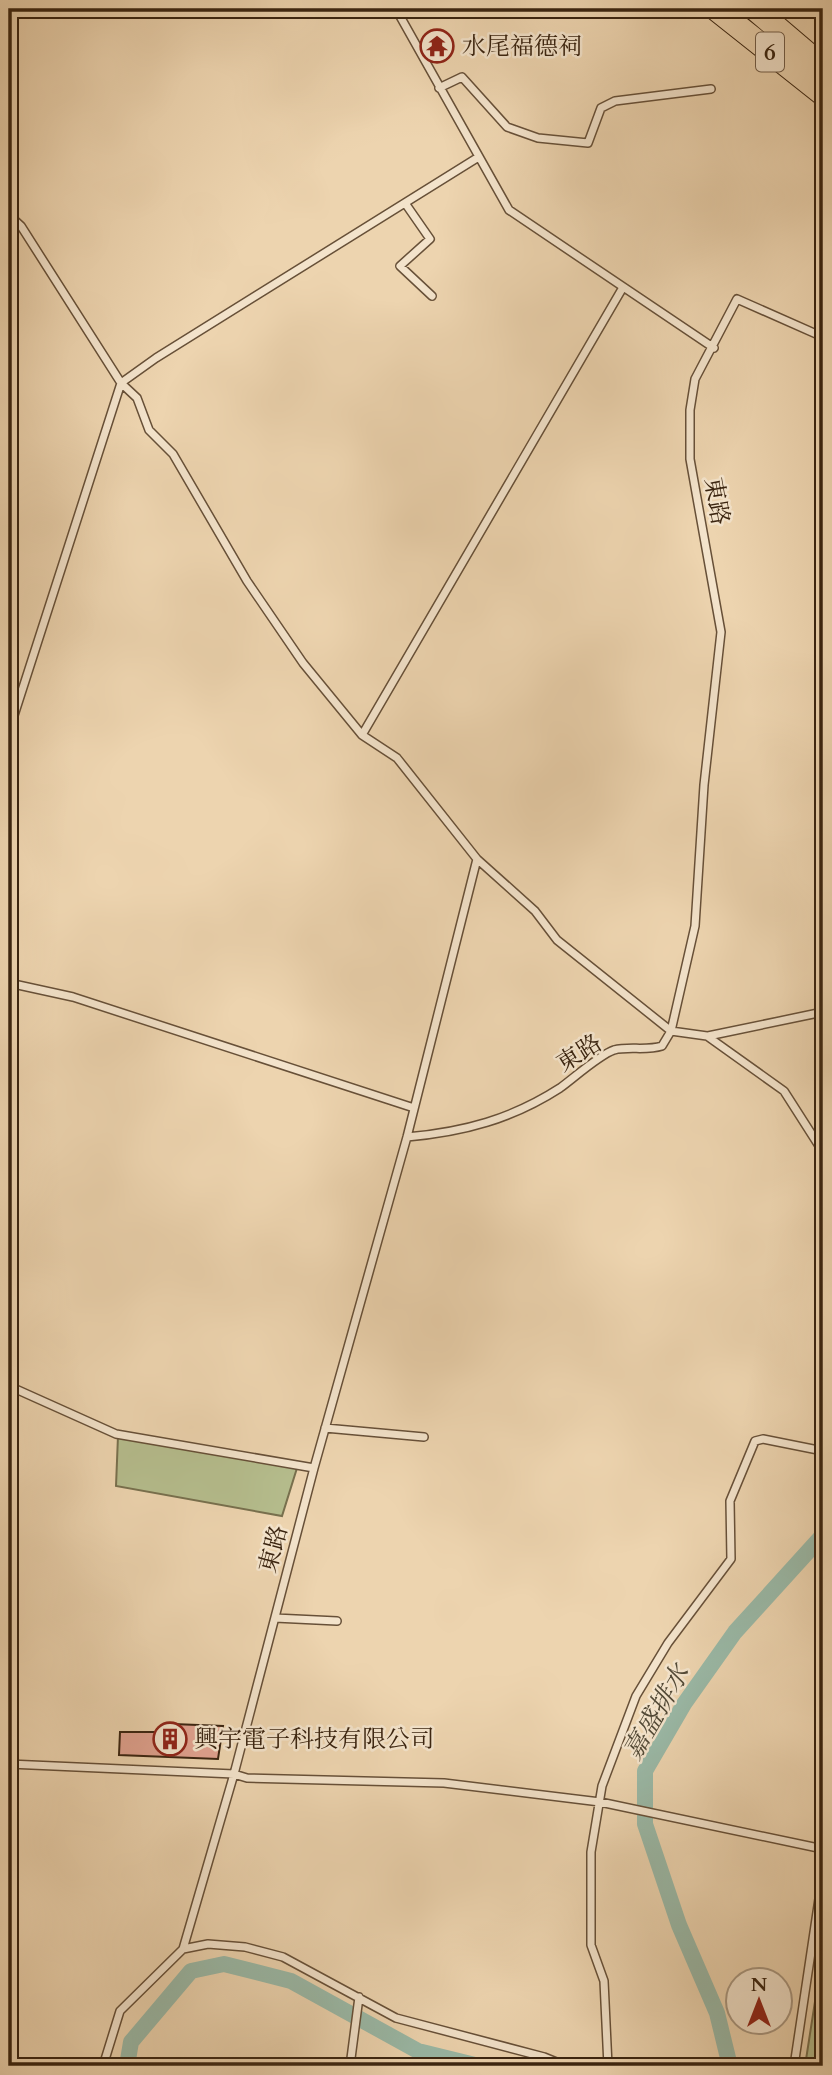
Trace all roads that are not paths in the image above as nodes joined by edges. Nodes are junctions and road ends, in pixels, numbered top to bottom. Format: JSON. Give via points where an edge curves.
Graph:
{"nodes":[{"id":1,"x":396,"y":9,"type":"edge"},
{"id":2,"x":716,"y":9,"type":"edge"},
{"id":3,"x":755,"y":9,"type":"edge"},
{"id":4,"x":823,"y":67,"type":"edge"},
{"id":5,"x":439,"y":88,"type":"junction"},
{"id":6,"x":711,"y":89,"type":"dead end"},
{"id":7,"x":823,"y":94,"type":"edge"},
{"id":8,"x":477,"y":158,"type":"junction"},
{"id":9,"x":405,"y":203,"type":"junction"},
{"id":10,"x":9,"y":215,"type":"edge"},
{"id":11,"x":622,"y":289,"type":"junction"},
{"id":12,"x":432,"y":296,"type":"dead end"},
{"id":13,"x":823,"y":337,"type":"edge"},
{"id":14,"x":714,"y":348,"type":"junction"},
{"id":15,"x":121,"y":383,"type":"junction"},
{"id":16,"x":9,"y":731,"type":"edge"},
{"id":17,"x":362,"y":735,"type":"junction"},
{"id":18,"x":477,"y":859,"type":"junction"},
{"id":19,"x":9,"y":983,"type":"edge"},
{"id":20,"x":823,"y":1012,"type":"edge"},
{"id":21,"x":671,"y":1031,"type":"junction"},
{"id":22,"x":707,"y":1036,"type":"junction"},
{"id":23,"x":414,"y":1108,"type":"junction"},
{"id":24,"x":407,"y":1137,"type":"junction"},
{"id":25,"x":823,"y":1152,"type":"edge"},
{"id":26,"x":9,"y":1386,"type":"edge"},
{"id":27,"x":325,"y":1429,"type":"junction"},
{"id":28,"x":424,"y":1437,"type":"dead end"},
{"id":29,"x":823,"y":1451,"type":"edge"},
{"id":30,"x":314,"y":1468,"type":"junction"},
{"id":31,"x":275,"y":1618,"type":"junction"},
{"id":32,"x":337,"y":1621,"type":"dead end"},
{"id":33,"x":9,"y":1764,"type":"edge"},
{"id":34,"x":234,"y":1774,"type":"junction"},
{"id":35,"x":600,"y":1802,"type":"junction"},
{"id":36,"x":823,"y":1849,"type":"edge"},
{"id":37,"x":823,"y":1872,"type":"edge"},
{"id":38,"x":183,"y":1949,"type":"junction"},
{"id":39,"x":359,"y":1997,"type":"junction"},
{"id":40,"x":103,"y":2066,"type":"edge"},
{"id":41,"x":350,"y":2066,"type":"edge"},
{"id":42,"x":566,"y":2066,"type":"edge"},
{"id":43,"x":608,"y":2066,"type":"edge"},
{"id":44,"x":794,"y":2066,"type":"edge"}],
"edges":[{"from":1,"to":5,"type":"lane"},
{"from":2,"to":7,"type":"main road","number":"6"},
{"from":3,"to":4,"type":"main road","number":"6"},
{"from":5,"to":6,"type":"lane","via":[[463,77],[507,127],[538,138],[588,143],[601,108],[615,101]]},
{"from":5,"to":8,"type":"lane"},
{"from":8,"to":9,"type":"lane"},
{"from":8,"to":11,"type":"lane","via":[[509,210]]},
{"from":9,"to":12,"type":"lane","via":[[430,239],[400,266]]},
{"from":9,"to":15,"type":"lane"},
{"from":10,"to":15,"type":"lane","via":[[21,226]]},
{"from":11,"to":14,"type":"lane"},
{"from":11,"to":17,"type":"lane"},
{"from":13,"to":14,"type":"lane","name":"東路","via":[[737,299]]},
{"from":14,"to":21,"type":"lane","name":"東路","via":[[695,379],[690,459],[721,632],[695,926]]},
{"from":15,"to":16,"type":"lane"},
{"from":15,"to":17,"type":"lane","via":[[137,398],[149,430],[173,454],[268,612]]},
{"from":17,"to":18,"type":"lane","via":[[397,758]]},
{"from":18,"to":21,"type":"lane","via":[[535,911],[556,940]]},
{"from":18,"to":23,"type":"lane"},
{"from":19,"to":23,"type":"lane","via":[[73,997]]},
{"from":20,"to":22,"type":"lane"},
{"from":21,"to":22,"type":"lane"},
{"from":21,"to":24,"type":"lane","name":"東路","via":[[662,1046],[613,1051],[512,1116],[457,1132]]},
{"from":22,"to":25,"type":"lane","via":[[784,1091]]},
{"from":23,"to":24,"type":"lane"},
{"from":24,"to":27,"type":"lane","name":"東路"},
{"from":26,"to":30,"type":"lane","via":[[116,1434]]},
{"from":27,"to":28,"type":"lane"},
{"from":27,"to":30,"type":"lane","name":"東路"},
{"from":29,"to":35,"type":"lane","via":[[755,1441],[730,1501],[732,1559],[668,1643],[636,1696]]},
{"from":30,"to":31,"type":"lane","name":"東路"},
{"from":31,"to":32,"type":"lane"},
{"from":31,"to":34,"type":"lane","name":"東路"},
{"from":33,"to":34,"type":"lane"},
{"from":34,"to":35,"type":"lane","via":[[444,1783]]},
{"from":34,"to":38,"type":"lane","name":"東路"},
{"from":35,"to":36,"type":"lane"},
{"from":35,"to":43,"type":"lane","via":[[591,1852],[591,1945],[604,1981]]},
{"from":37,"to":44,"type":"lane"},
{"from":38,"to":39,"type":"lane","via":[[208,1944],[283,1957]]},
{"from":38,"to":40,"type":"lane","name":"東路","via":[[120,2011]]},
{"from":39,"to":41,"type":"lane"},
{"from":39,"to":42,"type":"lane","via":[[396,2018]]}]}
